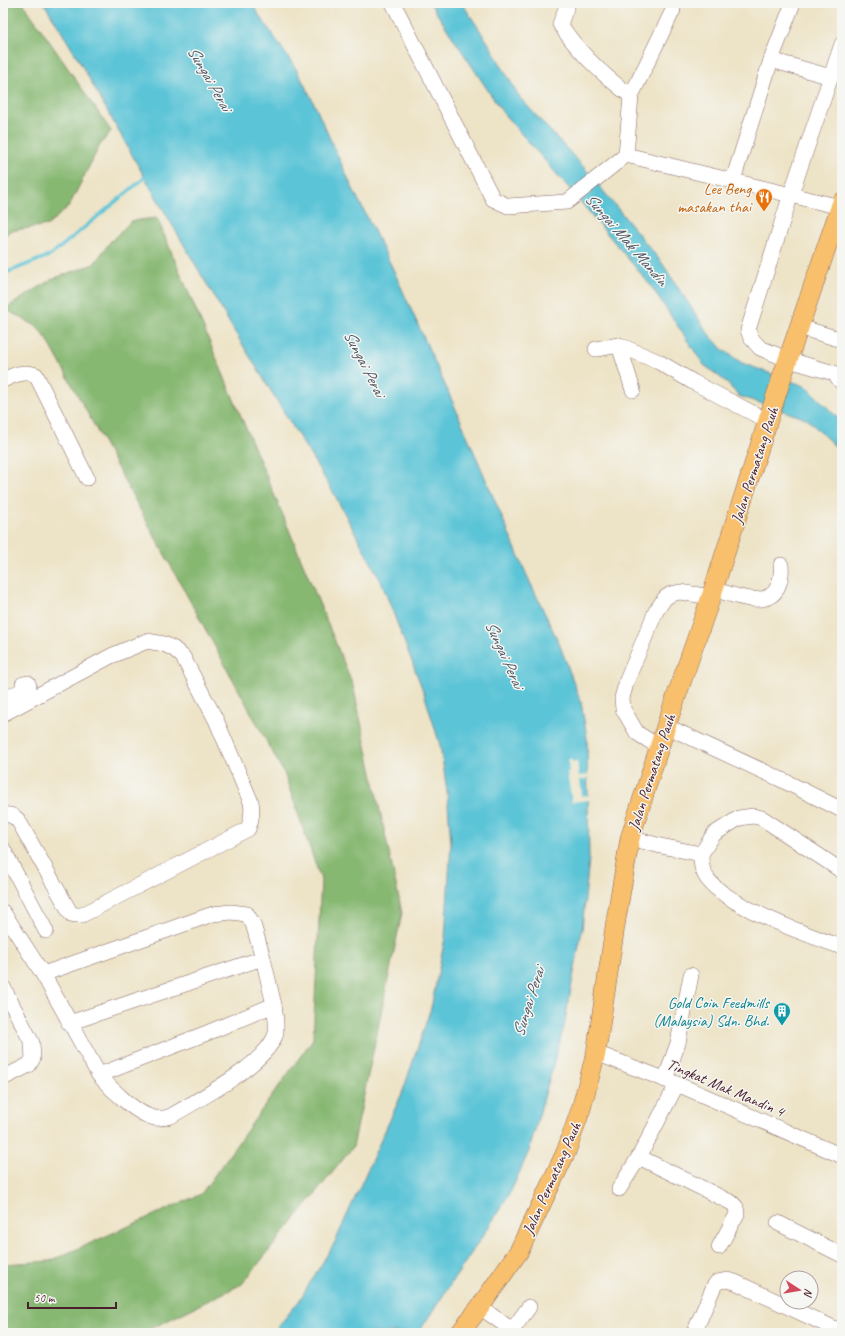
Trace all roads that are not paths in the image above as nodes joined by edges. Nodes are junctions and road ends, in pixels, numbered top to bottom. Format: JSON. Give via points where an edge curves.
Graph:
{"nodes":[{"id":1,"x":393,"y":3,"type":"edge"},
{"id":2,"x":568,"y":3,"type":"edge"},
{"id":3,"x":793,"y":3,"type":"edge"},
{"id":4,"x":673,"y":10,"type":"dead end"},
{"id":5,"x":842,"y":44,"type":"edge"},
{"id":6,"x":771,"y":60,"type":"junction"},
{"id":7,"x":831,"y":77,"type":"junction"},
{"id":8,"x":631,"y":96,"type":"junction"},
{"id":9,"x":626,"y":155,"type":"junction"},
{"id":10,"x":733,"y":180,"type":"junction"},
{"id":11,"x":791,"y":194,"type":"junction"},
{"id":12,"x":841,"y":205,"type":"edge"},
{"id":13,"x":837,"y":235,"type":"edge"},
{"id":14,"x":800,"y":327,"type":"junction"},
{"id":15,"x":842,"y":340,"type":"edge"},
{"id":16,"x":619,"y":344,"type":"junction"},
{"id":17,"x":596,"y":349,"type":"dead end"},
{"id":18,"x":789,"y":360,"type":"junction"},
{"id":19,"x":3,"y":380,"type":"edge"},
{"id":20,"x":842,"y":383,"type":"edge"},
{"id":21,"x":633,"y":390,"type":"dead end"},
{"id":22,"x":769,"y":419,"type":"junction"},
{"id":23,"x":87,"y":478,"type":"dead end"},
{"id":24,"x":781,"y":565,"type":"dead end"},
{"id":25,"x":712,"y":593,"type":"junction"},
{"id":26,"x":23,"y":684,"type":"dead end"},
{"id":27,"x":3,"y":699,"type":"edge"},
{"id":28,"x":3,"y":714,"type":"edge"},
{"id":29,"x":666,"y":726,"type":"junction"},
{"id":30,"x":659,"y":746,"type":"junction"},
{"id":31,"x":842,"y":810,"type":"edge"},
{"id":32,"x":3,"y":816,"type":"edge"},
{"id":33,"x":630,"y":838,"type":"junction"},
{"id":34,"x":3,"y":849,"type":"edge"},
{"id":35,"x":701,"y":854,"type":"junction"},
{"id":36,"x":842,"y":871,"type":"edge"},
{"id":37,"x":3,"y":912,"type":"edge"},
{"id":38,"x":46,"y":931,"type":"dead end"},
{"id":39,"x":842,"y":947,"type":"edge"},
{"id":40,"x":263,"y":958,"type":"junction"},
{"id":41,"x":43,"y":974,"type":"junction"},
{"id":42,"x":691,"y":975,"type":"dead end"},
{"id":43,"x":3,"y":987,"type":"edge"},
{"id":44,"x":274,"y":1005,"type":"junction"},
{"id":45,"x":69,"y":1023,"type":"junction"},
{"id":46,"x":596,"y":1053,"type":"junction"},
{"id":47,"x":99,"y":1075,"type":"junction"},
{"id":48,"x":3,"y":1078,"type":"edge"},
{"id":49,"x":671,"y":1082,"type":"junction"},
{"id":50,"x":842,"y":1156,"type":"edge"},
{"id":51,"x":638,"y":1157,"type":"junction"},
{"id":52,"x":619,"y":1189,"type":"dead end"},
{"id":53,"x":778,"y":1222,"type":"dead end"},
{"id":54,"x":719,"y":1247,"type":"dead end"},
{"id":55,"x":842,"y":1255,"type":"edge"},
{"id":56,"x":480,"y":1307,"type":"junction"},
{"id":57,"x":529,"y":1307,"type":"dead end"},
{"id":58,"x":511,"y":1331,"type":"edge"},
{"id":59,"x":842,"y":1332,"type":"edge"},
{"id":60,"x":460,"y":1333,"type":"edge"},
{"id":61,"x":694,"y":1333,"type":"edge"}],
"edges":[{"from":1,"to":9,"type":"street","via":[[492,200],[508,206],[567,202]]},
{"from":2,"to":8,"type":"street","via":[[560,24],[570,39],[612,82]]},
{"from":3,"to":6,"type":"street"},
{"from":4,"to":8,"type":"street"},
{"from":5,"to":7,"type":"street"},
{"from":6,"to":7,"type":"street"},
{"from":6,"to":10,"type":"street"},
{"from":7,"to":11,"type":"street"},
{"from":8,"to":9,"type":"street"},
{"from":9,"to":10,"type":"street"},
{"from":10,"to":11,"type":"street"},
{"from":11,"to":12,"type":"street"},
{"from":11,"to":18,"type":"street","via":[[748,330],[760,348]]},
{"from":12,"to":13,"type":"main road","name":"Jalan Permatang Pauh"},
{"from":13,"to":14,"type":"main road","name":"Jalan Permatang Pauh"},
{"from":14,"to":15,"type":"street"},
{"from":14,"to":18,"type":"main road","name":"Jalan Permatang Pauh"},
{"from":16,"to":17,"type":"street"},
{"from":16,"to":21,"type":"street"},
{"from":16,"to":22,"type":"street"},
{"from":18,"to":20,"type":"street","via":[[834,373]]},
{"from":18,"to":22,"type":"main road","name":"Jalan Permatang Pauh"},
{"from":19,"to":23,"type":"street","via":[[22,373],[36,375]]},
{"from":22,"to":25,"type":"main road","name":"Jalan Permatang Pauh"},
{"from":24,"to":25,"type":"street","via":[[782,576],[777,590],[767,597],[759,600]]},
{"from":25,"to":29,"type":"main road","name":"Jalan Permatang Pauh"},
{"from":25,"to":30,"type":"street","via":[[680,592],[665,598],[656,611],[628,680],[622,698],[623,709],[637,733]]},
{"from":26,"to":27,"type":"street","via":[[28,683],[29,686]]},
{"from":28,"to":32,"type":"street","via":[[111,656],[147,640],[164,644],[183,657],[216,720],[251,802],[252,820],[248,829],[76,916],[71,914],[18,820],[11,815]]},
{"from":29,"to":30,"type":"main road","name":"Jalan Permatang Pauh"},
{"from":29,"to":31,"type":"street"},
{"from":30,"to":33,"type":"main road","name":"Jalan Permatang Pauh"},
{"from":33,"to":35,"type":"street"},
{"from":33,"to":46,"type":"main road","name":"Jalan Permatang Pauh"},
{"from":34,"to":38,"type":"street"},
{"from":35,"to":36,"type":"street","via":[[714,834],[739,818],[754,816],[762,818]]},
{"from":35,"to":39,"type":"street","via":[[705,875],[730,898],[809,936]]},
{"from":37,"to":41,"type":"street"},
{"from":40,"to":41,"type":"street","via":[[247,914],[231,912],[214,914]]},
{"from":40,"to":44,"type":"street"},
{"from":40,"to":45,"type":"street"},
{"from":41,"to":45,"type":"street"},
{"from":42,"to":49,"type":"street"},
{"from":43,"to":48,"type":"street","via":[[32,1043],[33,1058],[29,1065]]},
{"from":44,"to":47,"type":"street"},
{"from":44,"to":47,"type":"street","via":[[276,1034],[265,1051],[240,1074],[171,1116],[161,1119],[143,1114]]},
{"from":45,"to":47,"type":"street"},
{"from":46,"to":49,"type":"street","name":"Tingkat Mak Mandin 4"},
{"from":46,"to":56,"type":"main road","name":"Jalan Permatang Pauh","via":[[582,1108],[566,1152],[519,1251]]},
{"from":49,"to":50,"type":"street","name":"Tingkat Mak Mandin 4"},
{"from":49,"to":51,"type":"street"},
{"from":51,"to":52,"type":"street"},
{"from":51,"to":54,"type":"street","via":[[736,1207],[737,1214]]},
{"from":53,"to":55,"type":"street"},
{"from":56,"to":58,"type":"street"},
{"from":56,"to":60,"type":"main road","name":"Jalan Permatang Pauh"},
{"from":57,"to":58,"type":"street"},
{"from":59,"to":61,"type":"street","via":[[727,1280],[717,1282],[714,1286]]}]}
